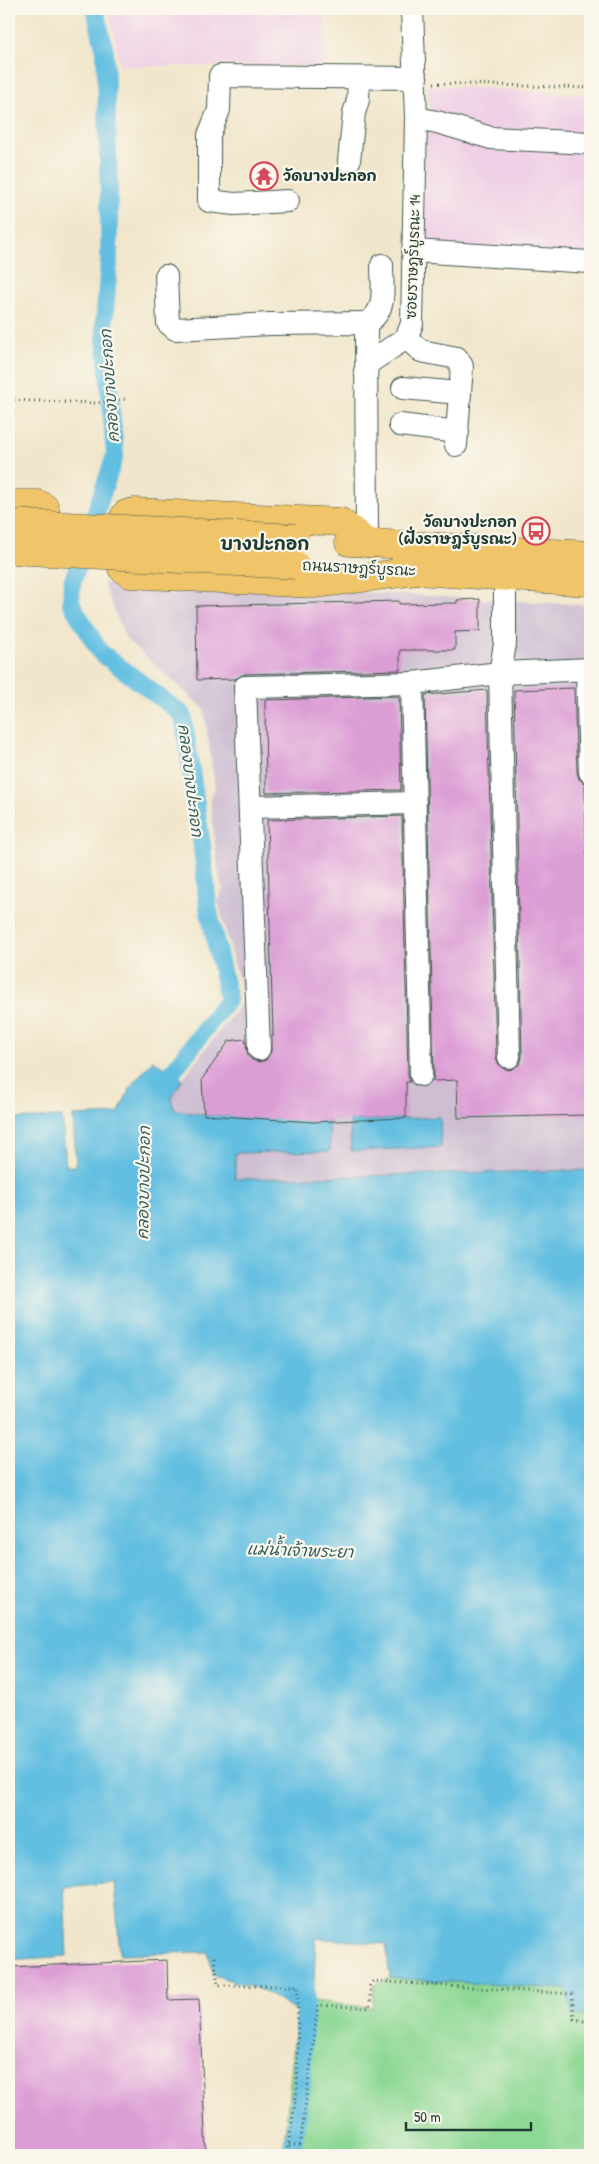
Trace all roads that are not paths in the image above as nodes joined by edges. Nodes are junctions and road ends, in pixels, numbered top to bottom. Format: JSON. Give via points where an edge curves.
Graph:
{"nodes":[{"id":1,"x":412,"y":9,"type":"edge"},
{"id":2,"x":359,"y":78,"type":"junction"},
{"id":3,"x":416,"y":80,"type":"junction"},
{"id":4,"x":416,"y":118,"type":"junction"},
{"id":5,"x":590,"y":143,"type":"edge"},
{"id":6,"x":349,"y":161,"type":"dead end"},
{"id":7,"x":288,"y":201,"type":"dead end"},
{"id":8,"x":414,"y":251,"type":"junction"},
{"id":9,"x":590,"y":262,"type":"edge"},
{"id":10,"x":382,"y":264,"type":"dead end"},
{"id":11,"x":166,"y":276,"type":"dead end"},
{"id":12,"x":366,"y":323,"type":"junction"},
{"id":13,"x":406,"y":338,"type":"junction"},
{"id":14,"x":365,"y":371,"type":"junction"},
{"id":15,"x":403,"y":388,"type":"dead end"},
{"id":16,"x":460,"y":393,"type":"junction"},
{"id":17,"x":400,"y":425,"type":"dead end"},
{"id":18,"x":9,"y":504,"type":"edge"},
{"id":19,"x":9,"y":523,"type":"edge"},
{"id":20,"x":367,"y":543,"type":"junction"},
{"id":21,"x":9,"y":550,"type":"edge"},
{"id":22,"x":295,"y":552,"type":"junction"},
{"id":23,"x":590,"y":556,"type":"edge"},
{"id":24,"x":9,"y":564,"type":"edge"},
{"id":25,"x":416,"y":571,"type":"junction"},
{"id":26,"x":498,"y":577,"type":"junction"},
{"id":27,"x":590,"y":582,"type":"edge"},
{"id":28,"x":589,"y":670,"type":"edge"},
{"id":29,"x":500,"y":673,"type":"junction"},
{"id":30,"x":412,"y":683,"type":"junction"},
{"id":31,"x":590,"y":772,"type":"edge"},
{"id":32,"x":414,"y":803,"type":"junction"},
{"id":33,"x":251,"y":807,"type":"junction"},
{"id":34,"x":259,"y":1049,"type":"dead end"},
{"id":35,"x":509,"y":1058,"type":"dead end"},
{"id":36,"x":421,"y":1075,"type":"dead end"}],
"edges":[{"from":1,"to":3,"type":"street","name":"ซอยราษฎร์บูรณะ 14"},
{"from":2,"to":3,"type":"street"},
{"from":2,"to":6,"type":"street"},
{"from":2,"to":7,"type":"street","via":[[220,76],[219,110],[209,135],[209,201],[234,204]]},
{"from":3,"to":4,"type":"street","name":"ซอยราษฎร์บูรณะ 14"},
{"from":4,"to":5,"type":"street","via":[[491,138]]},
{"from":4,"to":8,"type":"street","name":"ซอยราษฎร์บูรณะ 14"},
{"from":8,"to":9,"type":"street"},
{"from":8,"to":13,"type":"street","name":"ซอยราษฎร์บูรณะ 14","via":[[412,324]]},
{"from":10,"to":12,"type":"street","via":[[381,309]]},
{"from":11,"to":12,"type":"street","via":[[168,323],[175,329]]},
{"from":12,"to":14,"type":"street"},
{"from":13,"to":14,"type":"street","name":"ซอยราษฎร์บูรณะ 14","via":[[370,362]]},
{"from":13,"to":16,"type":"street","via":[[421,351],[457,358],[462,366]]},
{"from":14,"to":20,"type":"street"},
{"from":15,"to":16,"type":"street"},
{"from":16,"to":17,"type":"street","via":[[457,438]]},
{"from":18,"to":24,"type":"main road","via":[[38,504],[45,508],[48,561],[42,565]]},
{"from":19,"to":22,"type":"main road","name":"ถนนราษฎร์บูรณะ","bridge":true},
{"from":20,"to":22,"type":"main road","name":"ถนนราษฎร์บูรณะ"},
{"from":20,"to":23,"type":"main road","name":"ถนนราษฎร์บูรณะ"},
{"from":20,"to":25,"type":"main road","via":[[341,522],[134,512],[126,514],[122,521],[122,568],[130,574],[314,584]]},
{"from":21,"to":22,"type":"main road","name":"ถนนราษฎร์บูรณะ","bridge":true},
{"from":22,"to":25,"type":"main road","name":"ถนนราษฎร์บูรณะ"},
{"from":25,"to":26,"type":"main road","name":"ถนนราษฎร์บูรณะ"},
{"from":26,"to":27,"type":"main road","name":"ถนนราษฎร์บูรณะ"},
{"from":26,"to":29,"type":"street","via":[[505,644]]},
{"from":28,"to":29,"type":"street"},
{"from":28,"to":31,"type":"street"},
{"from":29,"to":30,"type":"street"},
{"from":29,"to":35,"type":"street"},
{"from":30,"to":32,"type":"street"},
{"from":30,"to":33,"type":"street","via":[[245,687]]},
{"from":32,"to":33,"type":"street"},
{"from":32,"to":36,"type":"street"},
{"from":33,"to":34,"type":"street"}]}
